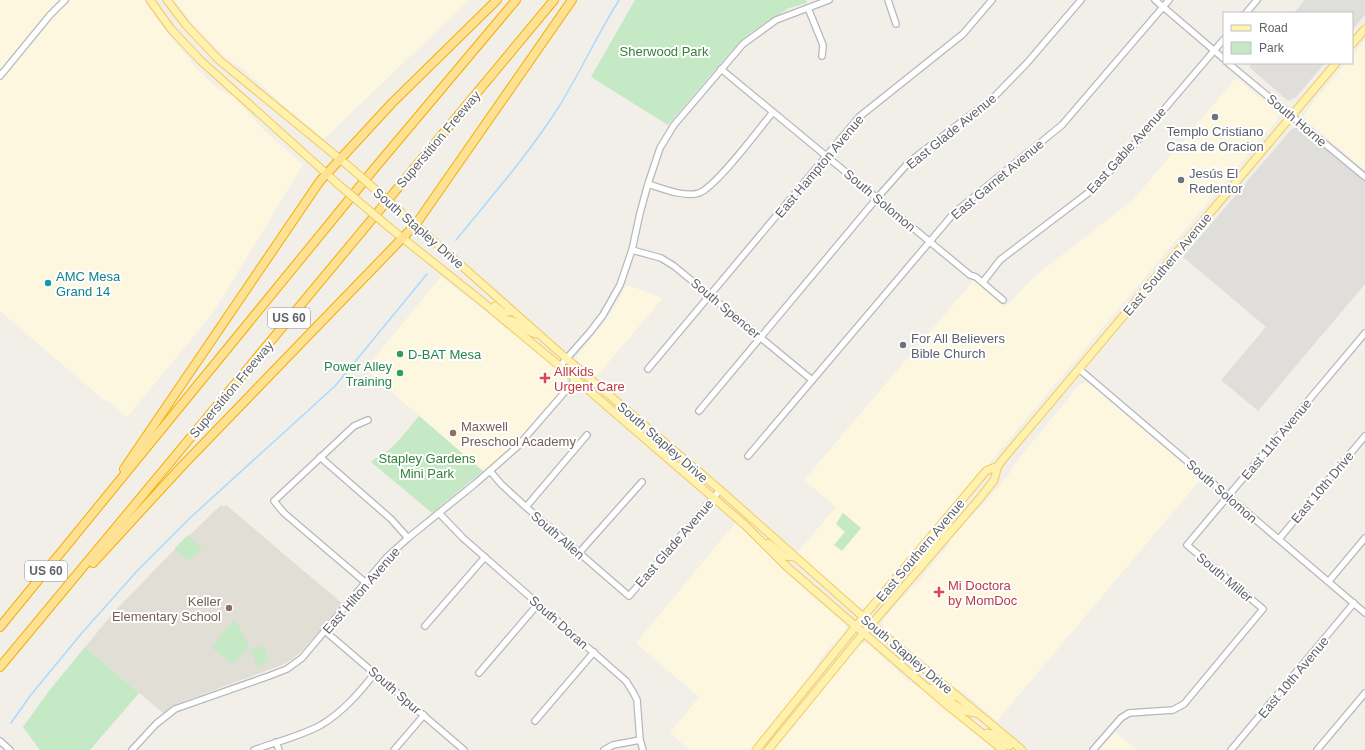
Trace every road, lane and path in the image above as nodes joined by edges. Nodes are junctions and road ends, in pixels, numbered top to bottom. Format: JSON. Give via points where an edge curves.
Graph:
{"nodes":[{"id":1,"x":65,"y":0,"type":"edge"},
{"id":2,"x":150,"y":0,"type":"edge"},
{"id":3,"x":167,"y":0,"type":"edge"},
{"id":4,"x":497,"y":0,"type":"edge"},
{"id":5,"x":516,"y":0,"type":"edge"},
{"id":6,"x":554,"y":0,"type":"edge"},
{"id":7,"x":572,"y":0,"type":"edge"},
{"id":8,"x":830,"y":0,"type":"edge"},
{"id":9,"x":888,"y":0,"type":"edge"},
{"id":10,"x":992,"y":0,"type":"edge"},
{"id":11,"x":1080,"y":0,"type":"edge"},
{"id":12,"x":1154,"y":0,"type":"edge"},
{"id":13,"x":1169,"y":0,"type":"edge"},
{"id":14,"x":1256,"y":0,"type":"edge"},
{"id":15,"x":808,"y":8,"type":"junction"},
{"id":16,"x":1163,"y":8,"type":"junction"},
{"id":17,"x":1247,"y":12,"type":"edge"},
{"id":18,"x":896,"y":24,"type":"dead end"},
{"id":19,"x":1365,"y":29,"type":"edge"},
{"id":20,"x":1223,"y":40,"type":"edge"},
{"id":21,"x":1353,"y":43,"type":"edge"},
{"id":22,"x":1214,"y":51,"type":"junction"},
{"id":23,"x":822,"y":56,"type":"dead end"},
{"id":24,"x":1223,"y":58,"type":"edge"},
{"id":25,"x":1229,"y":64,"type":"edge"},
{"id":26,"x":1335,"y":64,"type":"edge"},
{"id":27,"x":721,"y":69,"type":"junction"},
{"id":28,"x":0,"y":76,"type":"edge"},
{"id":29,"x":773,"y":112,"type":"junction"},
{"id":30,"x":1292,"y":116,"type":"junction"},
{"id":31,"x":826,"y":156,"type":"junction"},
{"id":32,"x":340,"y":160,"type":"junction"},
{"id":33,"x":326,"y":174,"type":"junction"},
{"id":34,"x":1365,"y":177,"type":"edge"},
{"id":35,"x":648,"y":184,"type":"junction"},
{"id":36,"x":877,"y":198,"type":"junction"},
{"id":37,"x":416,"y":224,"type":"junction"},
{"id":38,"x":402,"y":238,"type":"junction"},
{"id":39,"x":929,"y":241,"type":"junction"},
{"id":40,"x":632,"y":250,"type":"junction"},
{"id":41,"x":983,"y":282,"type":"junction"},
{"id":42,"x":710,"y":295,"type":"junction"},
{"id":43,"x":479,"y":299,"type":"junction"},
{"id":44,"x":1003,"y":300,"type":"dead end"},
{"id":45,"x":512,"y":311,"type":"junction"},
{"id":46,"x":504,"y":320,"type":"junction"},
{"id":47,"x":1365,"y":333,"type":"edge"},
{"id":48,"x":539,"y":335,"type":"junction"},
{"id":49,"x":761,"y":337,"type":"junction"},
{"id":50,"x":566,"y":359,"type":"junction"},
{"id":51,"x":560,"y":366,"type":"junction"},
{"id":52,"x":1079,"y":368,"type":"junction"},
{"id":53,"x":648,"y":369,"type":"dead end"},
{"id":54,"x":582,"y":372,"type":"junction"},
{"id":55,"x":575,"y":380,"type":"junction"},
{"id":56,"x":812,"y":380,"type":"junction"},
{"id":57,"x":699,"y":411,"type":"dead end"},
{"id":58,"x":368,"y":420,"type":"dead end"},
{"id":59,"x":587,"y":435,"type":"dead end"},
{"id":60,"x":1365,"y":436,"type":"edge"},
{"id":61,"x":748,"y":456,"type":"dead end"},
{"id":62,"x":320,"y":457,"type":"junction"},
{"id":63,"x":998,"y":466,"type":"junction"},
{"id":64,"x":490,"y":471,"type":"junction"},
{"id":65,"x":642,"y":482,"type":"dead end"},
{"id":66,"x":720,"y":490,"type":"junction"},
{"id":67,"x":967,"y":494,"type":"junction"},
{"id":68,"x":1228,"y":496,"type":"junction"},
{"id":69,"x":714,"y":497,"type":"junction"},
{"id":70,"x":526,"y":507,"type":"junction"},
{"id":71,"x":439,"y":513,"type":"junction"},
{"id":72,"x":92,"y":516,"type":"junction"},
{"id":73,"x":936,"y":532,"type":"junction"},
{"id":74,"x":408,"y":538,"type":"junction"},
{"id":75,"x":1365,"y":538,"type":"edge"},
{"id":76,"x":945,"y":539,"type":"junction"},
{"id":77,"x":1279,"y":539,"type":"junction"},
{"id":78,"x":765,"y":545,"type":"junction"},
{"id":79,"x":1187,"y":545,"type":"joint"},
{"id":80,"x":579,"y":553,"type":"junction"},
{"id":81,"x":794,"y":557,"type":"junction"},
{"id":82,"x":485,"y":558,"type":"junction"},
{"id":83,"x":919,"y":570,"type":"junction"},
{"id":84,"x":1329,"y":581,"type":"junction"},
{"id":85,"x":366,"y":583,"type":"junction"},
{"id":86,"x":629,"y":596,"type":"joint"},
{"id":87,"x":1354,"y":603,"type":"junction"},
{"id":88,"x":538,"y":604,"type":"junction"},
{"id":89,"x":1365,"y":613,"type":"edge"},
{"id":90,"x":864,"y":617,"type":"junction"},
{"id":91,"x":872,"y":625,"type":"junction"},
{"id":92,"x":425,"y":626,"type":"dead end"},
{"id":93,"x":856,"y":626,"type":"junction"},
{"id":94,"x":0,"y":627,"type":"edge"},
{"id":95,"x":326,"y":631,"type":"junction"},
{"id":96,"x":864,"y":633,"type":"junction"},
{"id":97,"x":24,"y":637,"type":"junction"},
{"id":98,"x":594,"y":652,"type":"junction"},
{"id":99,"x":0,"y":666,"type":"edge"},
{"id":100,"x":375,"y":673,"type":"junction"},
{"id":101,"x":479,"y":673,"type":"dead end"},
{"id":102,"x":927,"y":687,"type":"junction"},
{"id":103,"x":1365,"y":693,"type":"edge"},
{"id":104,"x":956,"y":695,"type":"junction"},
{"id":105,"x":947,"y":705,"type":"junction"},
{"id":106,"x":976,"y":712,"type":"junction"},
{"id":107,"x":785,"y":713,"type":"junction"},
{"id":108,"x":424,"y":715,"type":"junction"},
{"id":109,"x":535,"y":721,"type":"dead end"},
{"id":110,"x":981,"y":732,"type":"junction"},
{"id":111,"x":640,"y":740,"type":"junction"},
{"id":112,"x":0,"y":741,"type":"edge"},
{"id":113,"x":276,"y":742,"type":"junction"},
{"id":114,"x":1012,"y":742,"type":"junction"},
{"id":115,"x":769,"y":748,"type":"edge"},
{"id":116,"x":10,"y":750,"type":"edge"},
{"id":117,"x":132,"y":750,"type":"edge"},
{"id":118,"x":254,"y":750,"type":"edge"},
{"id":119,"x":279,"y":750,"type":"edge"},
{"id":120,"x":394,"y":750,"type":"edge"},
{"id":121,"x":464,"y":750,"type":"edge"},
{"id":122,"x":604,"y":750,"type":"edge"},
{"id":123,"x":643,"y":750,"type":"edge"},
{"id":124,"x":756,"y":750,"type":"edge"},
{"id":125,"x":1003,"y":750,"type":"edge"},
{"id":126,"x":1022,"y":750,"type":"edge"},
{"id":127,"x":1093,"y":750,"type":"edge"},
{"id":128,"x":1231,"y":750,"type":"edge"},
{"id":129,"x":1317,"y":750,"type":"edge"}],
"edges":[{"from":1,"to":28,"type":"street"},
{"from":2,"to":33,"type":"main road","name":"South Stapley Drive","via":[[171,29],[200,60]]},
{"from":3,"to":32,"type":"main road","name":"South Stapley Drive","via":[[186,25],[219,60]]},
{"from":4,"to":32,"type":"highway","via":[[392,103]]},
{"from":5,"to":72,"type":"highway","name":"Superstition Freeway","number":"US 60","via":[[379,163]]},
{"from":6,"to":97,"type":"highway","name":"Superstition Freeway","number":"US 60"},
{"from":7,"to":37,"type":"highway"},
{"from":8,"to":15,"type":"street"},
{"from":9,"to":18,"type":"street"},
{"from":10,"to":31,"type":"street","name":"East Hampton Avenue","via":[[963,34],[858,117]]},
{"from":11,"to":36,"type":"street","name":"East Glade Avenue","via":[[1027,63],[994,97],[909,162]]},
{"from":12,"to":16,"type":"street"},
{"from":13,"to":16,"type":"street","name":"East Garnet Avenue"},
{"from":14,"to":17,"type":"street"},
{"from":15,"to":23,"type":"street","via":[[823,45]]},
{"from":15,"to":27,"type":"street","via":[[776,20],[751,37]]},
{"from":16,"to":22,"type":"street"},
{"from":16,"to":39,"type":"street","name":"East Garnet Avenue","via":[[1062,125],[954,213]]},
{"from":19,"to":21,"type":"main road"},
{"from":20,"to":22,"type":"street","name":"East Gable Avenue"},
{"from":22,"to":24,"type":"street"},
{"from":22,"to":41,"type":"street","name":"East Gable Avenue","via":[[1121,160],[1093,188],[1000,260]]},
{"from":25,"to":30,"type":"street","name":"South Horne"},
{"from":26,"to":30,"type":"main road","name":"East Southern Avenue"},
{"from":27,"to":29,"type":"street","name":"South Solomon"},
{"from":27,"to":35,"type":"street","via":[[672,128],[660,148]]},
{"from":29,"to":31,"type":"street","name":"South Solomon"},
{"from":29,"to":35,"type":"street","via":[[716,181],[699,193],[682,194]]},
{"from":30,"to":34,"type":"street","name":"South Horne"},
{"from":30,"to":52,"type":"main road","name":"East Southern Avenue"},
{"from":31,"to":36,"type":"street","name":"South Solomon"},
{"from":31,"to":42,"type":"street","name":"East Hampton Avenue"},
{"from":32,"to":33,"type":"highway"},
{"from":32,"to":37,"type":"main road","name":"South Stapley Drive","bridge":true},
{"from":33,"to":38,"type":"main road","name":"South Stapley Drive","bridge":true},
{"from":33,"to":72,"type":"highway"},
{"from":35,"to":40,"type":"street"},
{"from":36,"to":39,"type":"street","name":"South Solomon"},
{"from":36,"to":49,"type":"street","name":"East Glade Avenue"},
{"from":37,"to":38,"type":"highway"},
{"from":37,"to":45,"type":"main road","name":"South Stapley Drive"},
{"from":38,"to":43,"type":"main road","name":"South Stapley Drive"},
{"from":38,"to":97,"type":"highway","via":[[183,465]]},
{"from":39,"to":41,"type":"street","name":"South Solomon"},
{"from":39,"to":56,"type":"street","name":"East Garnet Avenue"},
{"from":40,"to":42,"type":"street","name":"South Spencer","via":[[661,258]]},
{"from":40,"to":50,"type":"street","via":[[612,301],[590,332]]},
{"from":41,"to":44,"type":"street","name":"South Solomon"},
{"from":42,"to":49,"type":"street","name":"South Spencer"},
{"from":42,"to":53,"type":"street","name":"East Hampton Avenue"},
{"from":43,"to":45,"type":"main road","via":[[485,299],[504,313]]},
{"from":43,"to":46,"type":"main road","name":"South Stapley Drive"},
{"from":45,"to":48,"type":"main road","name":"South Stapley Drive"},
{"from":46,"to":48,"type":"main road","via":[[511,320],[525,330]]},
{"from":46,"to":51,"type":"main road","name":"South Stapley Drive"},
{"from":47,"to":68,"type":"street","name":"East 11th Avenue"},
{"from":48,"to":50,"type":"main road","name":"South Stapley Drive"},
{"from":49,"to":56,"type":"street","name":"South Spencer"},
{"from":49,"to":57,"type":"street","name":"East Glade Avenue"},
{"from":50,"to":51,"type":"street"},
{"from":50,"to":54,"type":"main road","name":"South Stapley Drive"},
{"from":51,"to":55,"type":"main road","name":"South Stapley Drive"},
{"from":52,"to":63,"type":"main road","name":"East Southern Avenue"},
{"from":52,"to":68,"type":"street","name":"South Solomon"},
{"from":54,"to":55,"type":"street","name":"East Hilton Avenue"},
{"from":54,"to":66,"type":"main road","name":"South Stapley Drive"},
{"from":55,"to":64,"type":"street","name":"East Hilton Avenue","via":[[517,447]]},
{"from":55,"to":69,"type":"main road","name":"South Stapley Drive"},
{"from":56,"to":61,"type":"street","name":"East Garnet Avenue"},
{"from":58,"to":62,"type":"street","via":[[354,426]]},
{"from":59,"to":70,"type":"street"},
{"from":60,"to":77,"type":"street","name":"East 10th Drive"},
{"from":62,"to":74,"type":"street","via":[[391,519]]},
{"from":62,"to":85,"type":"street","via":[[274,501]]},
{"from":63,"to":67,"type":"main road","name":"East Southern Avenue","via":[[986,471]]},
{"from":63,"to":76,"type":"main road","name":"East Southern Avenue","via":[[994,480]]},
{"from":64,"to":70,"type":"street","name":"South Allen"},
{"from":64,"to":71,"type":"street","name":"East Hilton Avenue"},
{"from":65,"to":80,"type":"street"},
{"from":66,"to":69,"type":"street","name":"East Glade Avenue"},
{"from":66,"to":81,"type":"main road","name":"South Stapley Drive"},
{"from":67,"to":73,"type":"main road","name":"East Southern Avenue"},
{"from":67,"to":76,"type":"main road","via":[[964,504],[942,532]]},
{"from":68,"to":77,"type":"street","name":"South Solomon"},
{"from":68,"to":79,"type":"street","name":"East 11th Avenue"},
{"from":69,"to":78,"type":"main road","name":"South Stapley Drive"},
{"from":69,"to":86,"type":"street","name":"East Glade Avenue"},
{"from":70,"to":80,"type":"street","name":"South Allen"},
{"from":71,"to":74,"type":"street","name":"East Hilton Avenue"},
{"from":71,"to":82,"type":"street","name":"South Doran"},
{"from":72,"to":94,"type":"highway","name":"Superstition Freeway","number":"US 60"},
{"from":73,"to":83,"type":"main road","via":[[935,541],[921,558]]},
{"from":73,"to":90,"type":"main road","name":"East Southern Avenue"},
{"from":74,"to":85,"type":"street","name":"East Hilton Avenue","via":[[386,558]]},
{"from":75,"to":84,"type":"street"},
{"from":76,"to":83,"type":"main road","name":"East Southern Avenue"},
{"from":77,"to":84,"type":"street","name":"South Solomon"},
{"from":78,"to":81,"type":"main road","via":[[768,542],[784,556]]},
{"from":78,"to":93,"type":"main road","name":"South Stapley Drive"},
{"from":79,"to":127,"type":"street","name":"South Miller","via":[[1263,609],[1184,704],[1173,710],[1129,713]]},
{"from":80,"to":86,"type":"street","name":"South Allen"},
{"from":81,"to":90,"type":"main road","name":"South Stapley Drive"},
{"from":82,"to":88,"type":"street","name":"South Doran"},
{"from":82,"to":92,"type":"street"},
{"from":83,"to":91,"type":"main road","name":"East Southern Avenue"},
{"from":84,"to":87,"type":"street","name":"South Solomon"},
{"from":85,"to":95,"type":"street","name":"East Hilton Avenue"},
{"from":87,"to":89,"type":"street","name":"South Solomon"},
{"from":87,"to":128,"type":"street","name":"East 10th Avenue"},
{"from":88,"to":98,"type":"street","name":"South Doran"},
{"from":88,"to":101,"type":"street"},
{"from":90,"to":91,"type":"main road","name":"South Stapley Drive"},
{"from":90,"to":93,"type":"main road","name":"East Southern Avenue"},
{"from":91,"to":96,"type":"main road","name":"East Southern Avenue"},
{"from":91,"to":104,"type":"main road","name":"South Stapley Drive"},
{"from":93,"to":96,"type":"main road","name":"South Stapley Drive"},
{"from":93,"to":107,"type":"main road","name":"East Southern Avenue"},
{"from":95,"to":100,"type":"street","name":"South Spur"},
{"from":95,"to":117,"type":"street","name":"East Hilton Avenue","via":[[302,658],[287,669],[176,709],[156,724]]},
{"from":96,"to":102,"type":"main road","name":"South Stapley Drive"},
{"from":96,"to":115,"type":"main road","name":"East Southern Avenue"},
{"from":97,"to":99,"type":"highway","name":"Superstition Freeway","number":"US 60"},
{"from":98,"to":109,"type":"street"},
{"from":98,"to":111,"type":"street","name":"South Doran","via":[[621,676],[634,692]]},
{"from":100,"to":108,"type":"street","name":"South Spur"},
{"from":100,"to":113,"type":"street","via":[[356,695],[322,724]]},
{"from":102,"to":104,"type":"main road","via":[[938,690],[949,698]]},
{"from":102,"to":105,"type":"main road","name":"South Stapley Drive"},
{"from":103,"to":129,"type":"street"},
{"from":104,"to":106,"type":"main road","name":"South Stapley Drive"},
{"from":105,"to":106,"type":"main road","via":[[950,702],[965,711]]},
{"from":105,"to":110,"type":"main road","name":"South Stapley Drive"},
{"from":106,"to":114,"type":"main road","name":"South Stapley Drive"},
{"from":107,"to":115,"type":"main road","via":[[786,717]]},
{"from":107,"to":124,"type":"main road","name":"East Southern Avenue"},
{"from":108,"to":120,"type":"street"},
{"from":108,"to":121,"type":"street","name":"South Spur"},
{"from":110,"to":114,"type":"main road","via":[[992,734],[1006,746]]},
{"from":110,"to":125,"type":"main road","name":"South Stapley Drive"},
{"from":111,"to":122,"type":"street","via":[[613,745]]},
{"from":111,"to":123,"type":"street","name":"South Doran"},
{"from":112,"to":116,"type":"street"},
{"from":113,"to":118,"type":"street"},
{"from":113,"to":119,"type":"street"},
{"from":114,"to":126,"type":"main road","name":"South Stapley Drive"}]}
